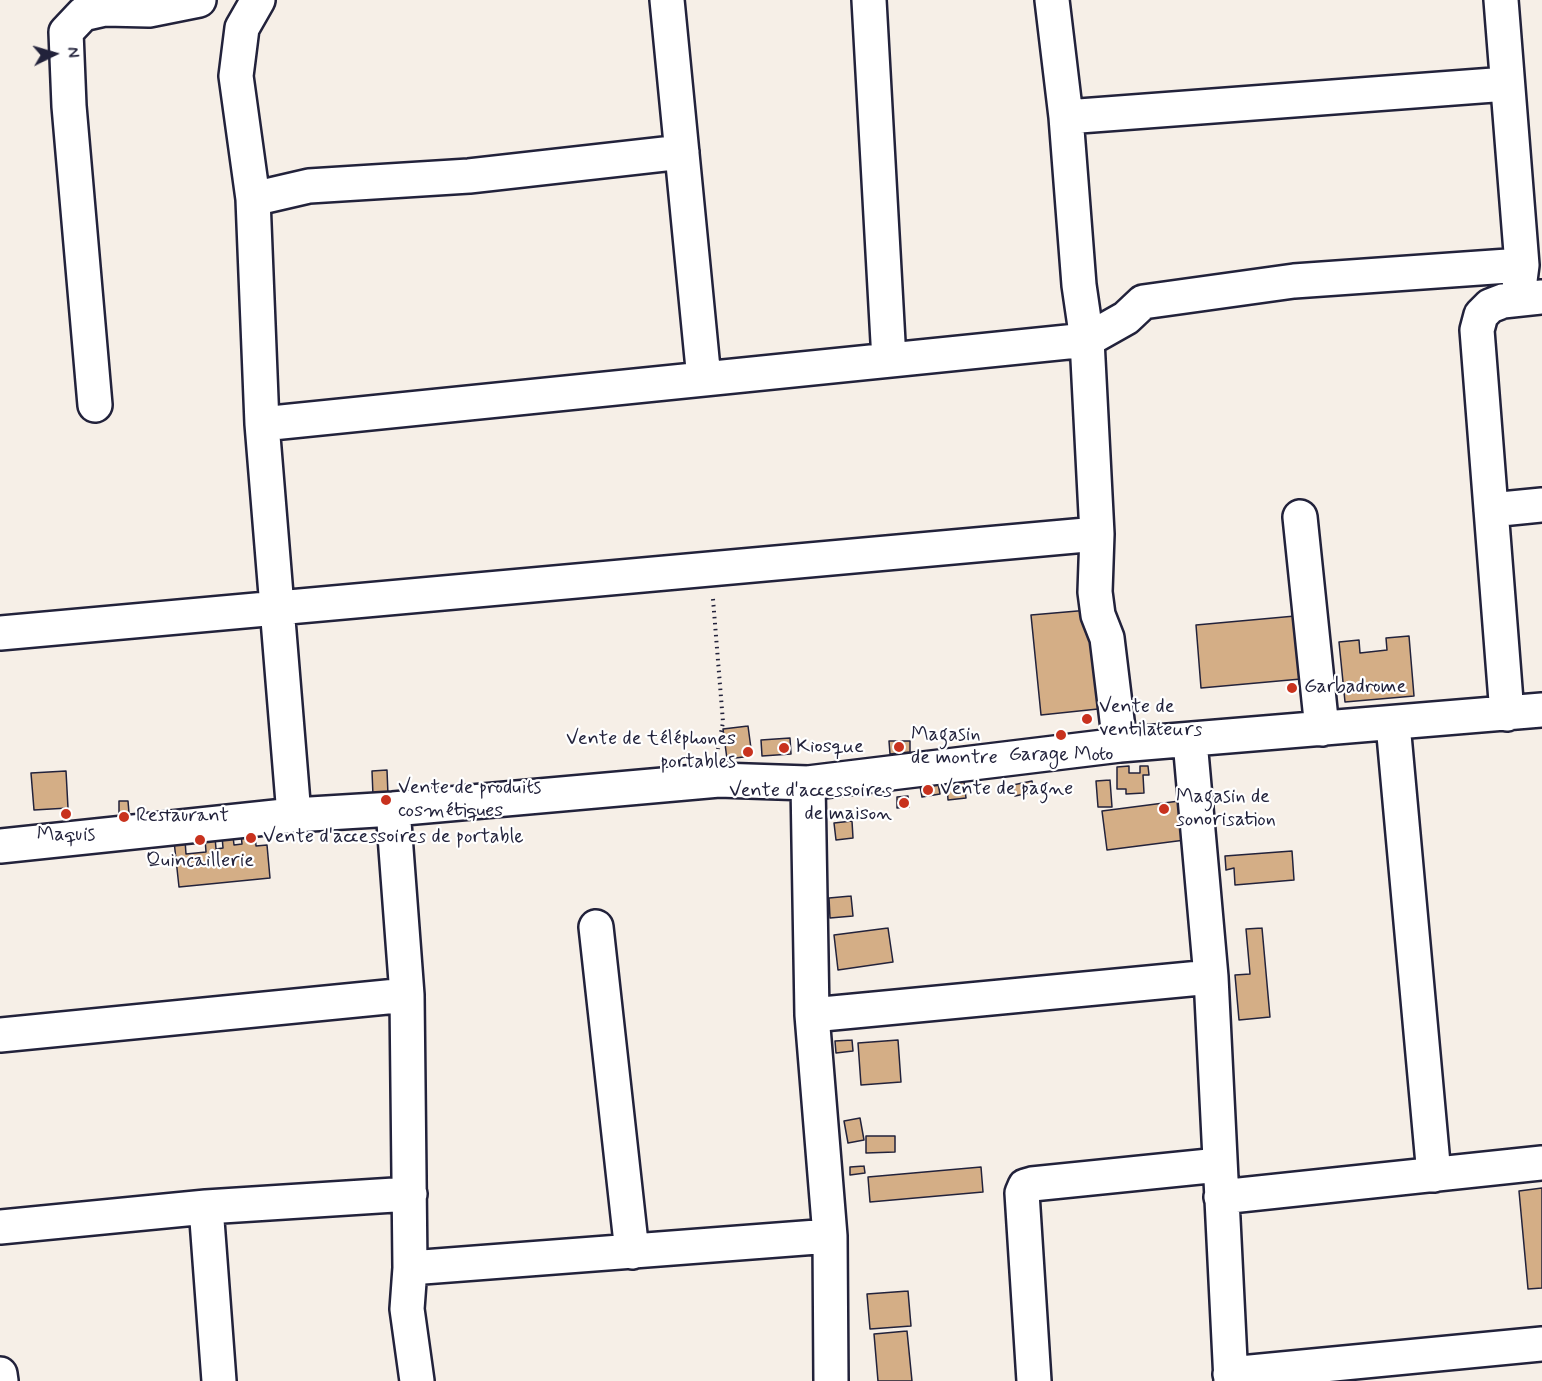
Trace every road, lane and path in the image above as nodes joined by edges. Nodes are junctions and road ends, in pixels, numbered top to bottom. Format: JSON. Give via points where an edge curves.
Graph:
{"nodes":[{"id":1,"x":199,"y":0,"type":"edge"},
{"id":2,"x":258,"y":0,"type":"edge"},
{"id":3,"x":667,"y":0,"type":"edge"},
{"id":4,"x":869,"y":0,"type":"edge"},
{"id":5,"x":1052,"y":0,"type":"edge"},
{"id":6,"x":1501,"y":0,"type":"edge"},
{"id":7,"x":1507,"y":84,"type":"junction"},
{"id":8,"x":1066,"y":117,"type":"junction"},
{"id":9,"x":682,"y":152,"type":"junction"},
{"id":10,"x":253,"y":199,"type":"junction"},
{"id":11,"x":1522,"y":265,"type":"junction"},
{"id":12,"x":1530,"y":298,"type":"edge"},
{"id":13,"x":1087,"y":340,"type":"junction"},
{"id":14,"x":889,"y":360,"type":"junction"},
{"id":15,"x":704,"y":379,"type":"junction"},
{"id":16,"x":95,"y":405,"type":"dead end"},
{"id":17,"x":262,"y":424,"type":"junction"},
{"id":18,"x":1542,"y":505,"type":"edge"},
{"id":19,"x":1491,"y":510,"type":"junction"},
{"id":20,"x":1299,"y":517,"type":"dead end"},
{"id":21,"x":1097,"y":534,"type":"junction"},
{"id":22,"x":710,"y":568,"type":"junction"},
{"id":23,"x":278,"y":608,"type":"junction"},
{"id":24,"x":0,"y":633,"type":"edge"},
{"id":25,"x":1542,"y":710,"type":"edge"},
{"id":26,"x":1507,"y":714,"type":"junction"},
{"id":27,"x":1393,"y":724,"type":"junction"},
{"id":28,"x":1322,"y":729,"type":"junction"},
{"id":29,"x":1190,"y":741,"type":"junction"},
{"id":30,"x":1120,"y":745,"type":"junction"},
{"id":31,"x":719,"y":780,"type":"junction"},
{"id":32,"x":808,"y":783,"type":"junction"},
{"id":33,"x":393,"y":809,"type":"junction"},
{"id":34,"x":294,"y":815,"type":"junction"},
{"id":35,"x":0,"y":846,"type":"edge"},
{"id":36,"x":596,"y":927,"type":"dead end"},
{"id":37,"x":1211,"y":977,"type":"junction"},
{"id":38,"x":407,"y":995,"type":"junction"},
{"id":39,"x":812,"y":1015,"type":"junction"},
{"id":40,"x":0,"y":1035,"type":"edge"},
{"id":41,"x":1542,"y":1163,"type":"edge"},
{"id":42,"x":1434,"y":1175,"type":"junction"},
{"id":43,"x":1220,"y":1181,"type":"junction"},
{"id":44,"x":410,"y":1194,"type":"junction"},
{"id":45,"x":206,"y":1206,"type":"junction"},
{"id":46,"x":0,"y":1227,"type":"edge"},
{"id":47,"x":830,"y":1236,"type":"junction"},
{"id":48,"x":632,"y":1252,"type":"junction"},
{"id":49,"x":410,"y":1268,"type":"junction"},
{"id":50,"x":1542,"y":1344,"type":"edge"},
{"id":51,"x":0,"y":1374,"type":"edge"},
{"id":52,"x":1231,"y":1378,"type":"edge"},
{"id":53,"x":1,"y":1381,"type":"edge"},
{"id":54,"x":219,"y":1381,"type":"edge"},
{"id":55,"x":417,"y":1381,"type":"edge"},
{"id":56,"x":831,"y":1381,"type":"edge"},
{"id":57,"x":1034,"y":1381,"type":"edge"}],
"edges":[{"from":1,"to":16,"type":"street","via":[[149,10],[105,9],[82,14],[66,32]]},
{"from":2,"to":10,"type":"street","via":[[242,28],[236,76]]},
{"from":3,"to":9,"type":"street"},
{"from":4,"to":14,"type":"street"},
{"from":5,"to":8,"type":"street"},
{"from":6,"to":7,"type":"street"},
{"from":7,"to":8,"type":"street"},
{"from":7,"to":11,"type":"street"},
{"from":8,"to":13,"type":"street"},
{"from":9,"to":10,"type":"street","via":[[470,176],[309,186]]},
{"from":9,"to":15,"type":"street"},
{"from":10,"to":17,"type":"street"},
{"from":11,"to":12,"type":"street"},
{"from":11,"to":13,"type":"street","via":[[1294,281],[1143,302],[1126,318]]},
{"from":12,"to":19,"type":"street","via":[[1490,306],[1481,315],[1477,330]]},
{"from":13,"to":14,"type":"street"},
{"from":13,"to":21,"type":"street"},
{"from":14,"to":15,"type":"street"},
{"from":15,"to":17,"type":"street"},
{"from":17,"to":23,"type":"street"},
{"from":18,"to":19,"type":"street"},
{"from":19,"to":26,"type":"street"},
{"from":20,"to":28,"type":"street"},
{"from":21,"to":22,"type":"street"},
{"from":21,"to":30,"type":"street","via":[[1095,592],[1107,638]]},
{"from":22,"to":23,"type":"street"},
{"from":22,"to":31,"type":"path","via":[[723,722]]},
{"from":23,"to":24,"type":"street"},
{"from":23,"to":34,"type":"street"},
{"from":25,"to":26,"type":"street"},
{"from":26,"to":27,"type":"street"},
{"from":27,"to":28,"type":"street"},
{"from":27,"to":42,"type":"street"},
{"from":28,"to":29,"type":"street"},
{"from":29,"to":30,"type":"street"},
{"from":29,"to":37,"type":"street"},
{"from":30,"to":32,"type":"street"},
{"from":31,"to":32,"type":"street"},
{"from":31,"to":33,"type":"street"},
{"from":32,"to":39,"type":"street"},
{"from":33,"to":34,"type":"street"},
{"from":33,"to":38,"type":"street"},
{"from":34,"to":35,"type":"street"},
{"from":36,"to":48,"type":"street"},
{"from":37,"to":39,"type":"street"},
{"from":37,"to":43,"type":"street"},
{"from":38,"to":40,"type":"street"},
{"from":38,"to":44,"type":"street"},
{"from":39,"to":47,"type":"street"},
{"from":41,"to":42,"type":"street"},
{"from":42,"to":43,"type":"street"},
{"from":43,"to":52,"type":"street"},
{"from":43,"to":57,"type":"street","via":[[1025,1186],[1022,1193]]},
{"from":44,"to":45,"type":"street"},
{"from":44,"to":49,"type":"street"},
{"from":45,"to":46,"type":"street"},
{"from":45,"to":54,"type":"street"},
{"from":47,"to":48,"type":"street"},
{"from":47,"to":56,"type":"street"},
{"from":48,"to":49,"type":"street"},
{"from":49,"to":55,"type":"street","via":[[407,1309]]},
{"from":50,"to":52,"type":"street"},
{"from":51,"to":53,"type":"street"}]}
